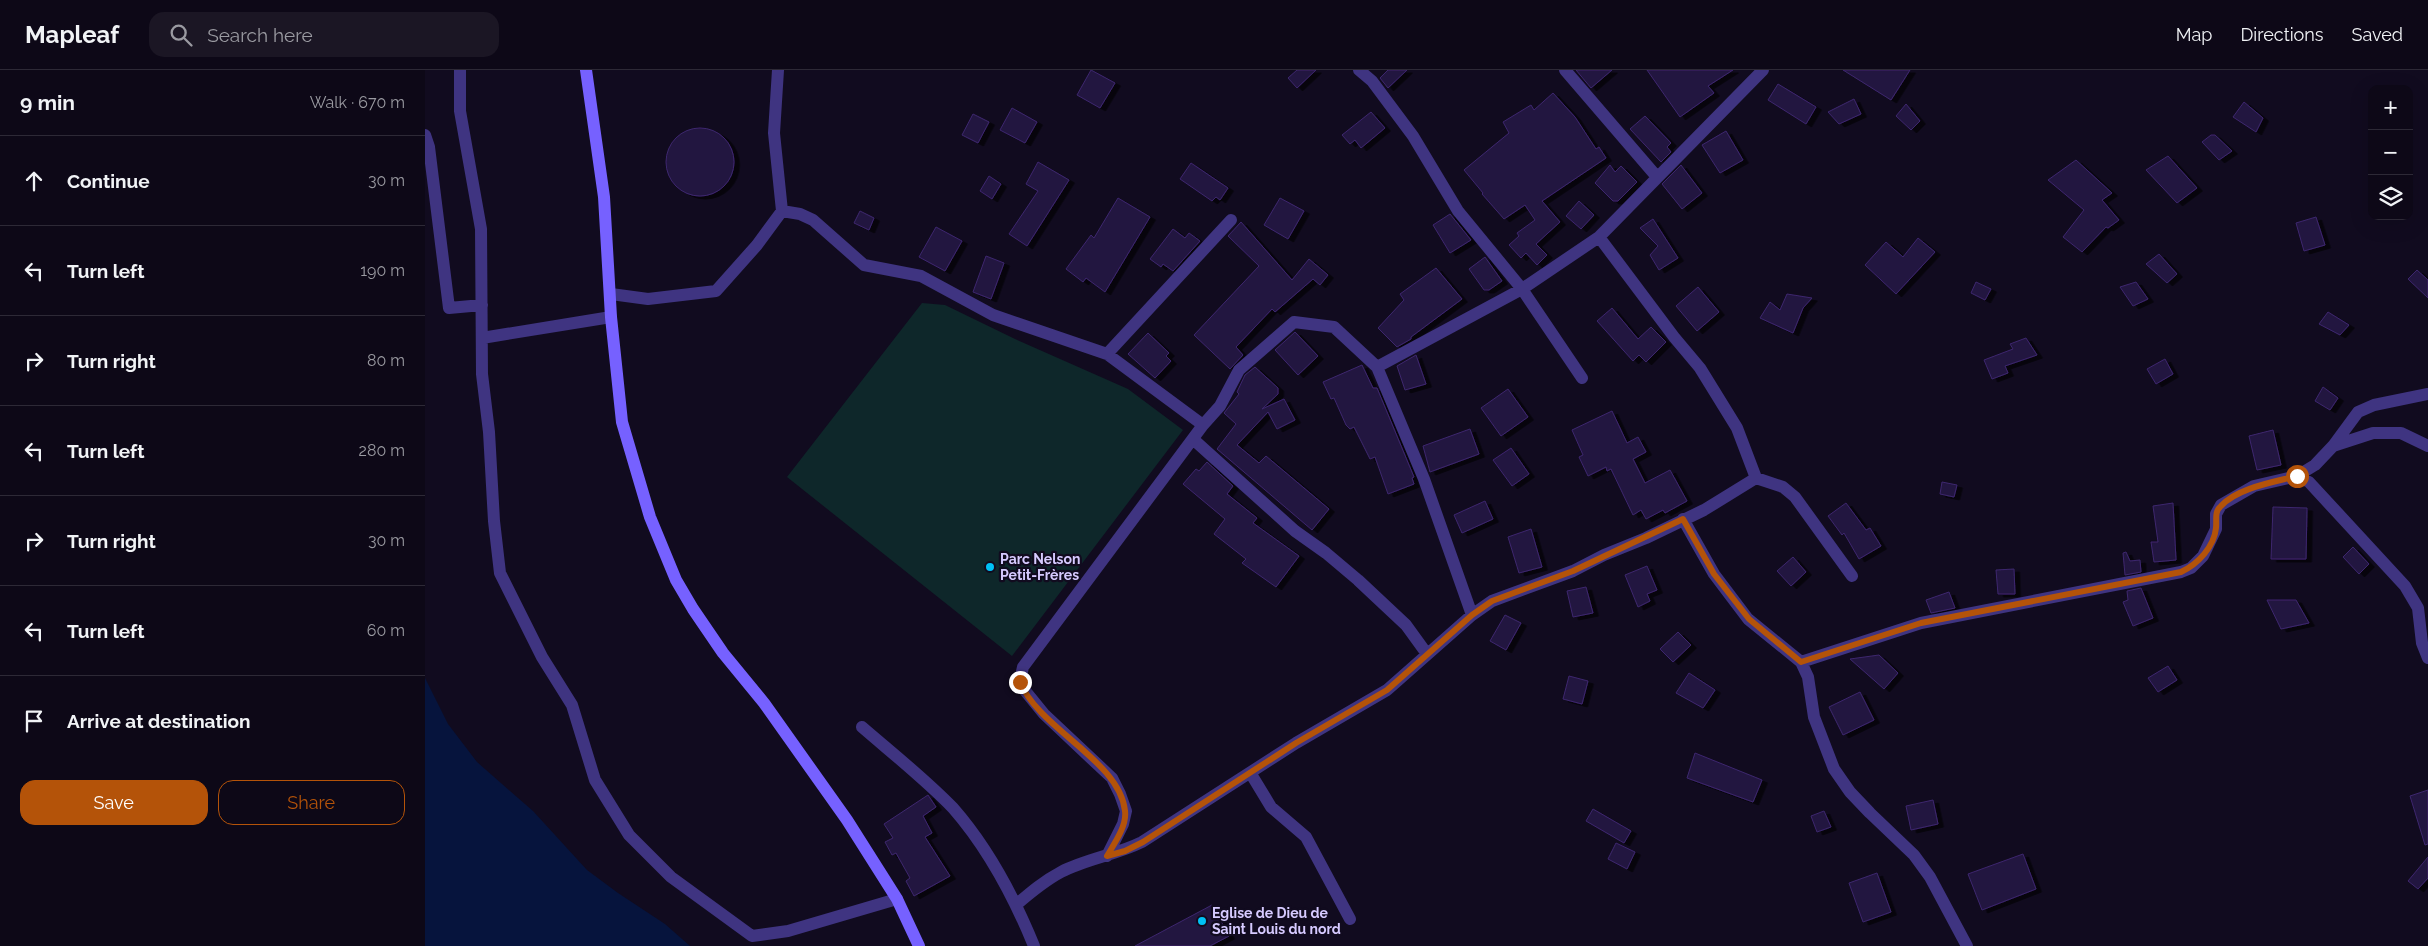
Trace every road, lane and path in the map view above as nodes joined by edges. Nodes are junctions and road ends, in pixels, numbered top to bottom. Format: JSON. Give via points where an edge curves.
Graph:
{"nodes":[{"id":1,"x":461,"y":70,"type":"edge"},
{"id":2,"x":586,"y":70,"type":"edge"},
{"id":3,"x":778,"y":70,"type":"edge"},
{"id":4,"x":1359,"y":70,"type":"edge"},
{"id":5,"x":1565,"y":70,"type":"edge"},
{"id":6,"x":1763,"y":70,"type":"edge"},
{"id":7,"x":425,"y":135,"type":"edge"},
{"id":8,"x":1657,"y":177,"type":"junction"},
{"id":9,"x":782,"y":211,"type":"junction"},
{"id":10,"x":1231,"y":220,"type":"dead end"},
{"id":11,"x":1599,"y":237,"type":"junction"},
{"id":12,"x":1523,"y":289,"type":"junction"},
{"id":13,"x":611,"y":294,"type":"junction"},
{"id":14,"x":482,"y":305,"type":"junction"},
{"id":15,"x":611,"y":317,"type":"junction"},
{"id":16,"x":482,"y":338,"type":"junction"},
{"id":17,"x":1107,"y":354,"type":"junction"},
{"id":18,"x":1377,"y":368,"type":"junction"},
{"id":19,"x":1582,"y":378,"type":"dead end"},
{"id":20,"x":2428,"y":394,"type":"edge"},
{"id":21,"x":1203,"y":425,"type":"junction"},
{"id":22,"x":1194,"y":440,"type":"junction"},
{"id":23,"x":2333,"y":446,"type":"junction"},
{"id":24,"x":2428,"y":446,"type":"edge"},
{"id":25,"x":2297,"y":476,"type":"junction"},
{"id":26,"x":1756,"y":478,"type":"junction"},
{"id":27,"x":1683,"y":519,"type":"junction"},
{"id":28,"x":1852,"y":576,"type":"dead end"},
{"id":29,"x":1472,"y":615,"type":"junction"},
{"id":30,"x":1427,"y":654,"type":"junction"},
{"id":31,"x":2428,"y":658,"type":"edge"},
{"id":32,"x":1801,"y":662,"type":"junction"},
{"id":33,"x":862,"y":727,"type":"dead end"},
{"id":34,"x":1251,"y":774,"type":"junction"},
{"id":35,"x":1107,"y":856,"type":"junction"},
{"id":36,"x":897,"y":899,"type":"junction"},
{"id":37,"x":1016,"y":904,"type":"junction"},
{"id":38,"x":1350,"y":919,"type":"dead end"},
{"id":39,"x":916,"y":945,"type":"edge"},
{"id":40,"x":1033,"y":946,"type":"edge"},
{"id":41,"x":1967,"y":946,"type":"edge"}],
"edges":[{"from":1,"to":14,"type":"street","via":[[460,111],[481,229]]},
{"from":2,"to":13,"type":"main road","via":[[604,197]]},
{"from":3,"to":9,"type":"street","via":[[774,133]]},
{"from":4,"to":12,"type":"street","via":[[1413,136],[1458,211]]},
{"from":5,"to":8,"type":"street"},
{"from":6,"to":8,"type":"street"},
{"from":7,"to":14,"type":"street","via":[[449,308]]},
{"from":8,"to":11,"type":"street"},
{"from":9,"to":13,"type":"street","via":[[716,291],[648,299]]},
{"from":9,"to":17,"type":"street","via":[[813,220],[864,265],[921,276],[993,314]]},
{"from":10,"to":17,"type":"street"},
{"from":11,"to":12,"type":"street"},
{"from":11,"to":26,"type":"street","via":[[1700,368],[1737,428]]},
{"from":12,"to":18,"type":"street"},
{"from":12,"to":19,"type":"street"},
{"from":13,"to":15,"type":"main road"},
{"from":14,"to":16,"type":"street"},
{"from":15,"to":16,"type":"street"},
{"from":15,"to":36,"type":"main road","via":[[622,422],[650,517],[675,580],[723,653],[764,703],[847,820]]},
{"from":16,"to":36,"type":"street","via":[[482,374],[500,573],[571,705],[595,780],[629,835],[671,877],[752,936],[788,932]]},
{"from":17,"to":21,"type":"street"},
{"from":18,"to":21,"type":"street","via":[[1334,327],[1294,322],[1239,370],[1220,406]]},
{"from":18,"to":29,"type":"street","via":[[1424,480]]},
{"from":20,"to":23,"type":"street","via":[[2374,405],[2357,412]]},
{"from":21,"to":22,"type":"street"},
{"from":22,"to":30,"type":"street","via":[[1295,531],[1359,580],[1406,625]]},
{"from":22,"to":35,"type":"street","via":[[1023,667],[1021,676],[1022,687],[1044,714],[1112,778],[1120,794],[1126,812]]},
{"from":23,"to":24,"type":"street","via":[[2373,433],[2401,433]]},
{"from":23,"to":25,"type":"street","via":[[2315,465]]},
{"from":25,"to":31,"type":"street","via":[[2309,482],[2405,586],[2418,608],[2422,643]]},
{"from":25,"to":32,"type":"street","via":[[2254,486],[2221,505],[2216,514],[2216,529],[2203,556],[2191,568],[2181,572],[1921,623]]},
{"from":26,"to":27,"type":"street"},
{"from":26,"to":28,"type":"street","via":[[1783,488],[1795,497]]},
{"from":27,"to":29,"type":"street","via":[[1573,571],[1492,601]]},
{"from":27,"to":32,"type":"street","via":[[1714,574],[1749,619]]},
{"from":29,"to":30,"type":"street"},
{"from":30,"to":34,"type":"street","via":[[1387,690],[1296,743]]},
{"from":32,"to":41,"type":"street","via":[[1808,677],[1814,717],[1833,769],[1870,813],[1915,855],[1930,876]]},
{"from":33,"to":37,"type":"street","via":[[953,809],[992,861]]},
{"from":34,"to":35,"type":"street","via":[[1143,842]]},
{"from":34,"to":38,"type":"street","via":[[1271,807],[1306,836]]},
{"from":35,"to":37,"type":"street","via":[[1063,871]]},
{"from":36,"to":39,"type":"main road"},
{"from":37,"to":40,"type":"street"}]}
